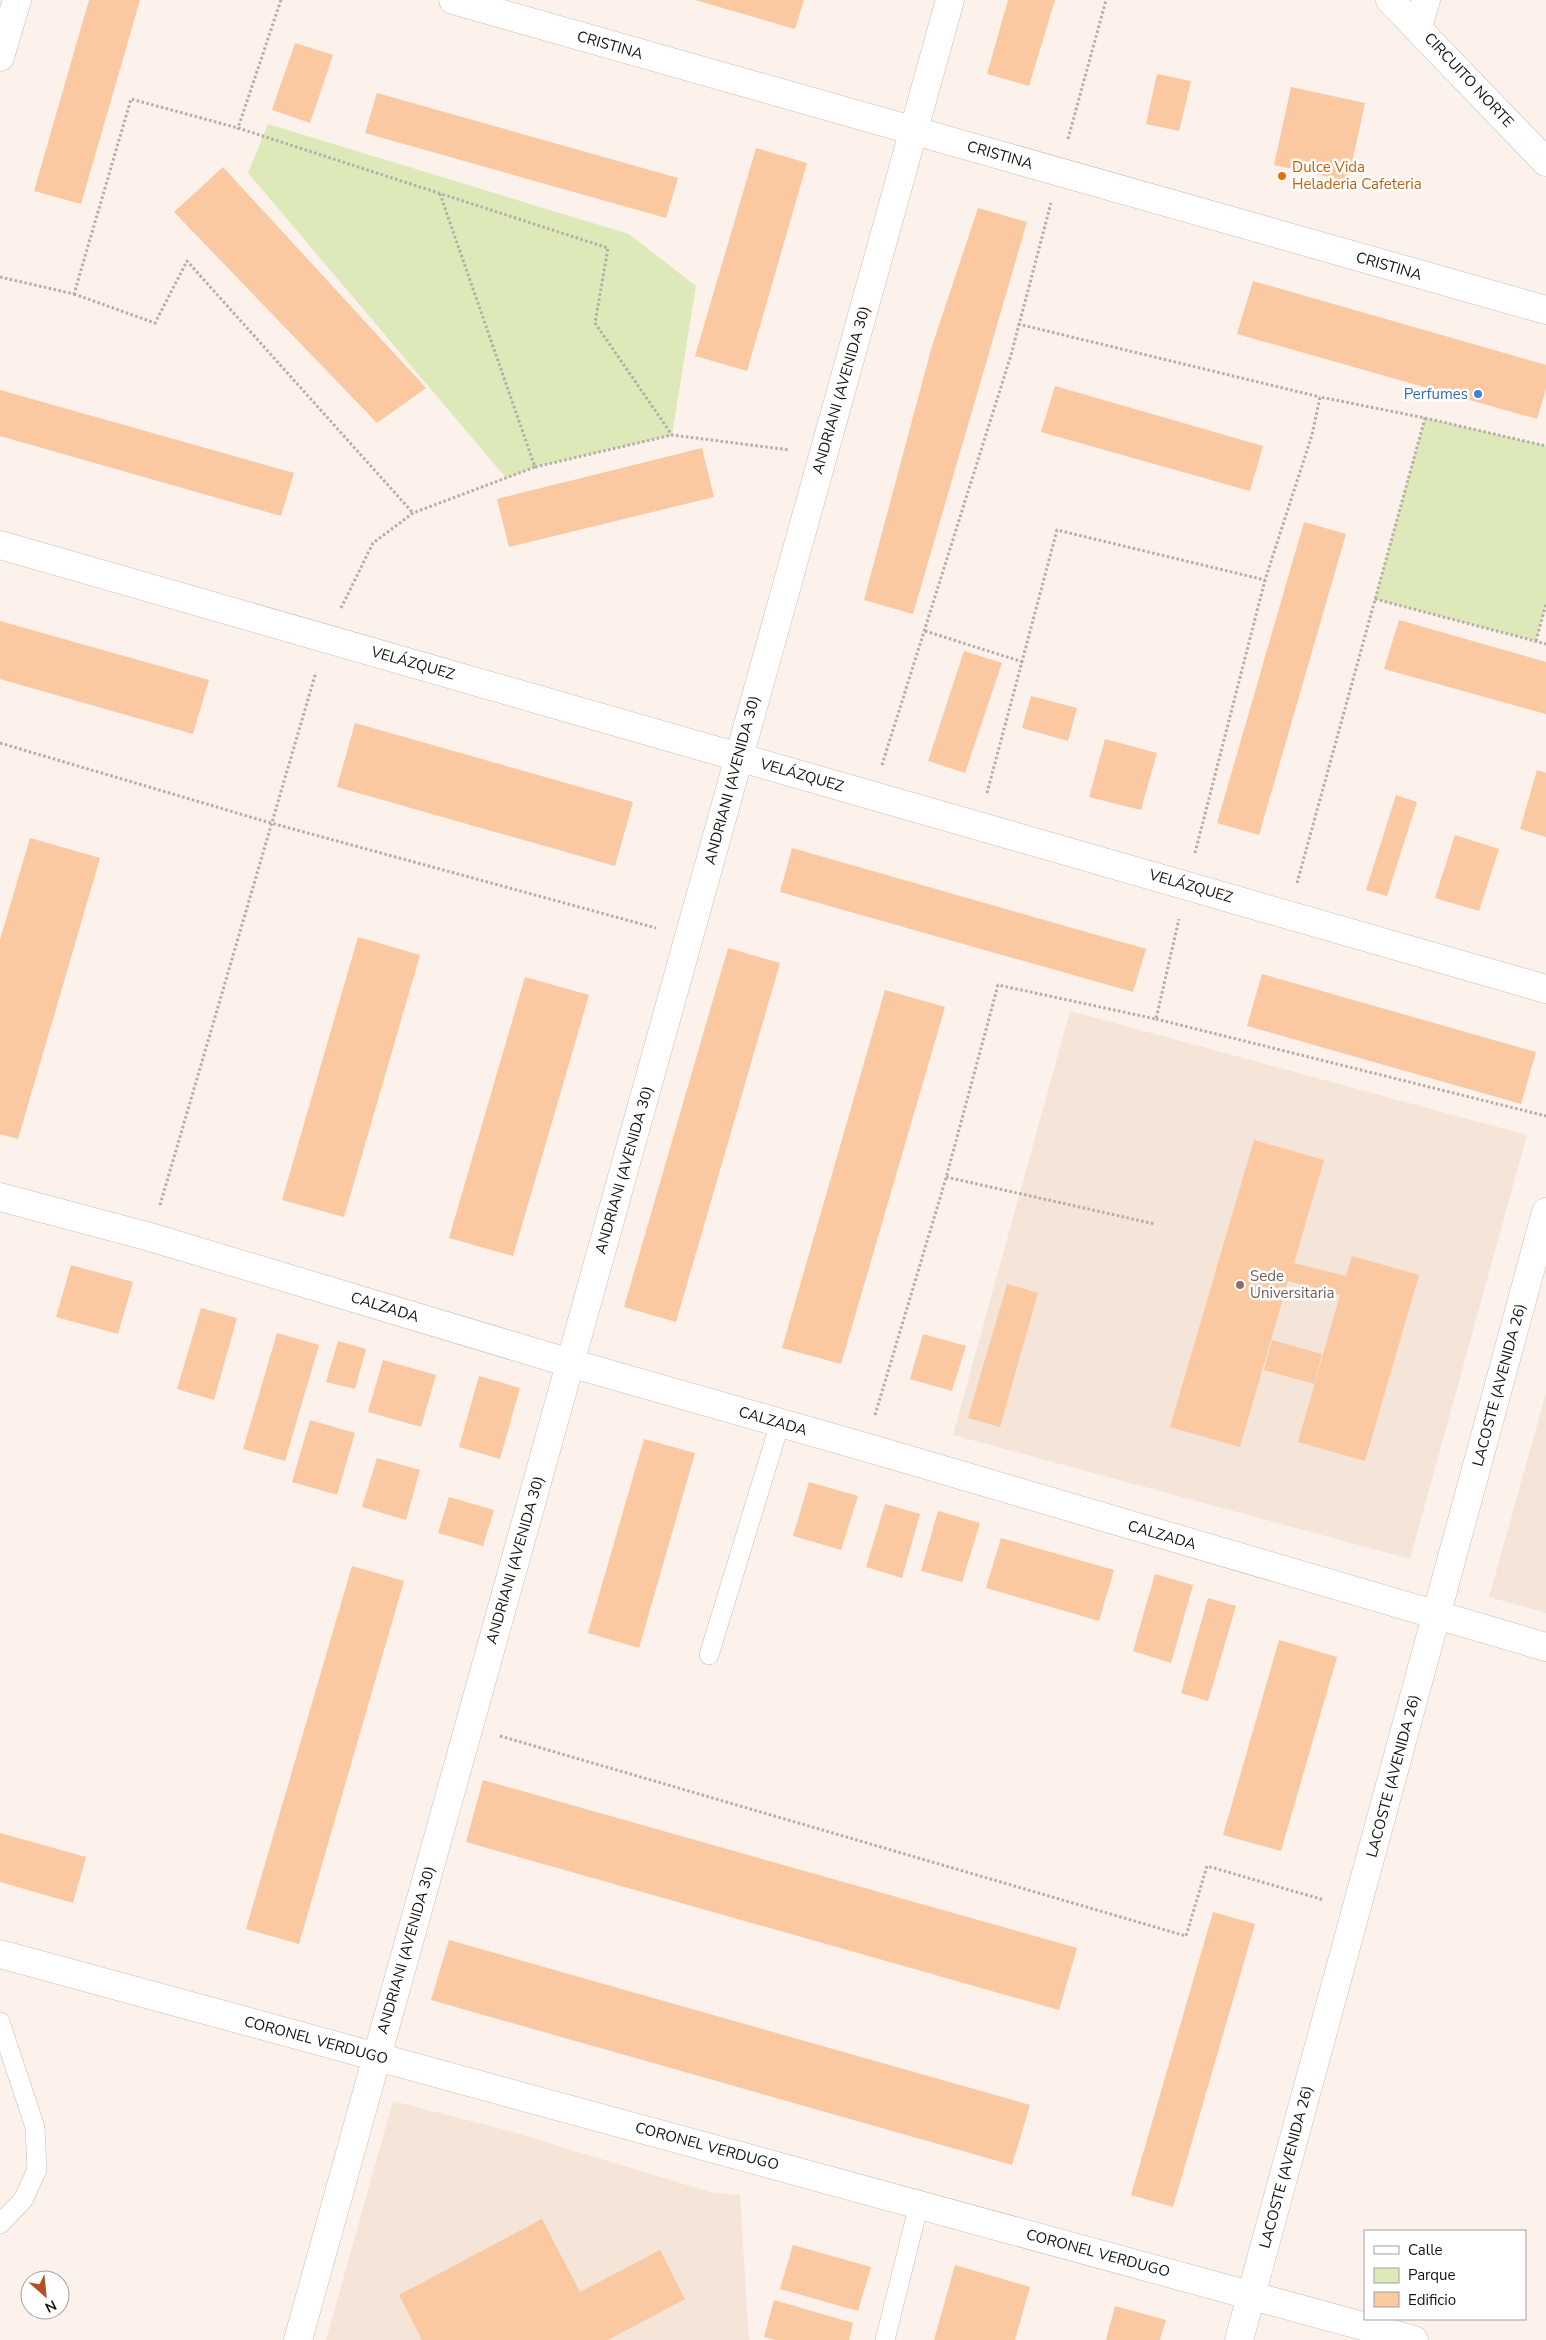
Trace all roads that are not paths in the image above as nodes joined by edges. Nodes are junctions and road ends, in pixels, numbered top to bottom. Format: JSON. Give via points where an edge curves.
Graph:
{"nodes":[{"id":1,"x":17,"y":0,"type":"edge"},
{"id":2,"x":453,"y":0,"type":"edge"},
{"id":3,"x":950,"y":0,"type":"edge"},
{"id":4,"x":1390,"y":0,"type":"edge"},
{"id":5,"x":1426,"y":0,"type":"edge"},
{"id":6,"x":1418,"y":27,"type":"junction"},
{"id":7,"x":0,"y":57,"type":"edge"},
{"id":8,"x":913,"y":131,"type":"junction"},
{"id":9,"x":1546,"y":162,"type":"edge"},
{"id":10,"x":1546,"y":310,"type":"edge"},
{"id":11,"x":0,"y":544,"type":"edge"},
{"id":12,"x":738,"y":756,"type":"junction"},
{"id":13,"x":1546,"y":988,"type":"edge"},
{"id":14,"x":0,"y":1197,"type":"edge"},
{"id":15,"x":1546,"y":1212,"type":"edge"},
{"id":16,"x":570,"y":1363,"type":"junction"},
{"id":17,"x":780,"y":1423,"type":"junction"},
{"id":18,"x":1436,"y":1616,"type":"junction"},
{"id":19,"x":1546,"y":1647,"type":"edge"},
{"id":20,"x":709,"y":1655,"type":"dead end"},
{"id":21,"x":0,"y":1954,"type":"edge"},
{"id":22,"x":0,"y":2022,"type":"edge"},
{"id":23,"x":377,"y":2056,"type":"junction"},
{"id":24,"x":919,"y":2204,"type":"junction"},
{"id":25,"x":0,"y":2224,"type":"edge"},
{"id":26,"x":1252,"y":2295,"type":"junction"},
{"id":27,"x":298,"y":2340,"type":"edge"},
{"id":28,"x":885,"y":2340,"type":"edge"},
{"id":29,"x":1239,"y":2340,"type":"edge"},
{"id":30,"x":1414,"y":2340,"type":"edge"}],
"edges":[{"from":1,"to":7,"type":"street"},
{"from":2,"to":8,"type":"street","name":"CRISTINA"},
{"from":3,"to":8,"type":"street","name":"ANDRIANI (AVENIDA 30)"},
{"from":4,"to":6,"type":"street","name":"CIRCUITO NORTE"},
{"from":5,"to":6,"type":"street"},
{"from":6,"to":9,"type":"street","name":"CIRCUITO NORTE"},
{"from":8,"to":10,"type":"street","name":"CRISTINA"},
{"from":8,"to":12,"type":"street","name":"ANDRIANI (AVENIDA 30)"},
{"from":11,"to":12,"type":"street","name":"VELÁZQUEZ"},
{"from":12,"to":13,"type":"street","name":"VELÁZQUEZ"},
{"from":12,"to":16,"type":"street","name":"ANDRIANI (AVENIDA 30)"},
{"from":14,"to":16,"type":"street","name":"CALZADA","via":[[150,1237]]},
{"from":15,"to":18,"type":"street","name":"LACOSTE (AVENIDA 26)"},
{"from":16,"to":17,"type":"street","name":"CALZADA"},
{"from":16,"to":23,"type":"street","name":"ANDRIANI (AVENIDA 30)"},
{"from":17,"to":18,"type":"street","name":"CALZADA"},
{"from":17,"to":20,"type":"lane"},
{"from":18,"to":19,"type":"street","name":"CALZADA"},
{"from":18,"to":26,"type":"street","name":"LACOSTE (AVENIDA 26)"},
{"from":21,"to":23,"type":"street","name":"CORONEL VERDUGO"},
{"from":22,"to":25,"type":"lane","via":[[35,2127],[37,2170],[23,2200]]},
{"from":23,"to":24,"type":"street","name":"CORONEL VERDUGO"},
{"from":23,"to":27,"type":"street","name":"ANDRIANI (AVENIDA 30)"},
{"from":24,"to":26,"type":"street","name":"CORONEL VERDUGO"},
{"from":24,"to":28,"type":"lane"},
{"from":26,"to":29,"type":"street","name":"LACOSTE (AVENIDA 26)"},
{"from":26,"to":30,"type":"street","name":"CORONEL VERDUGO"}]}
